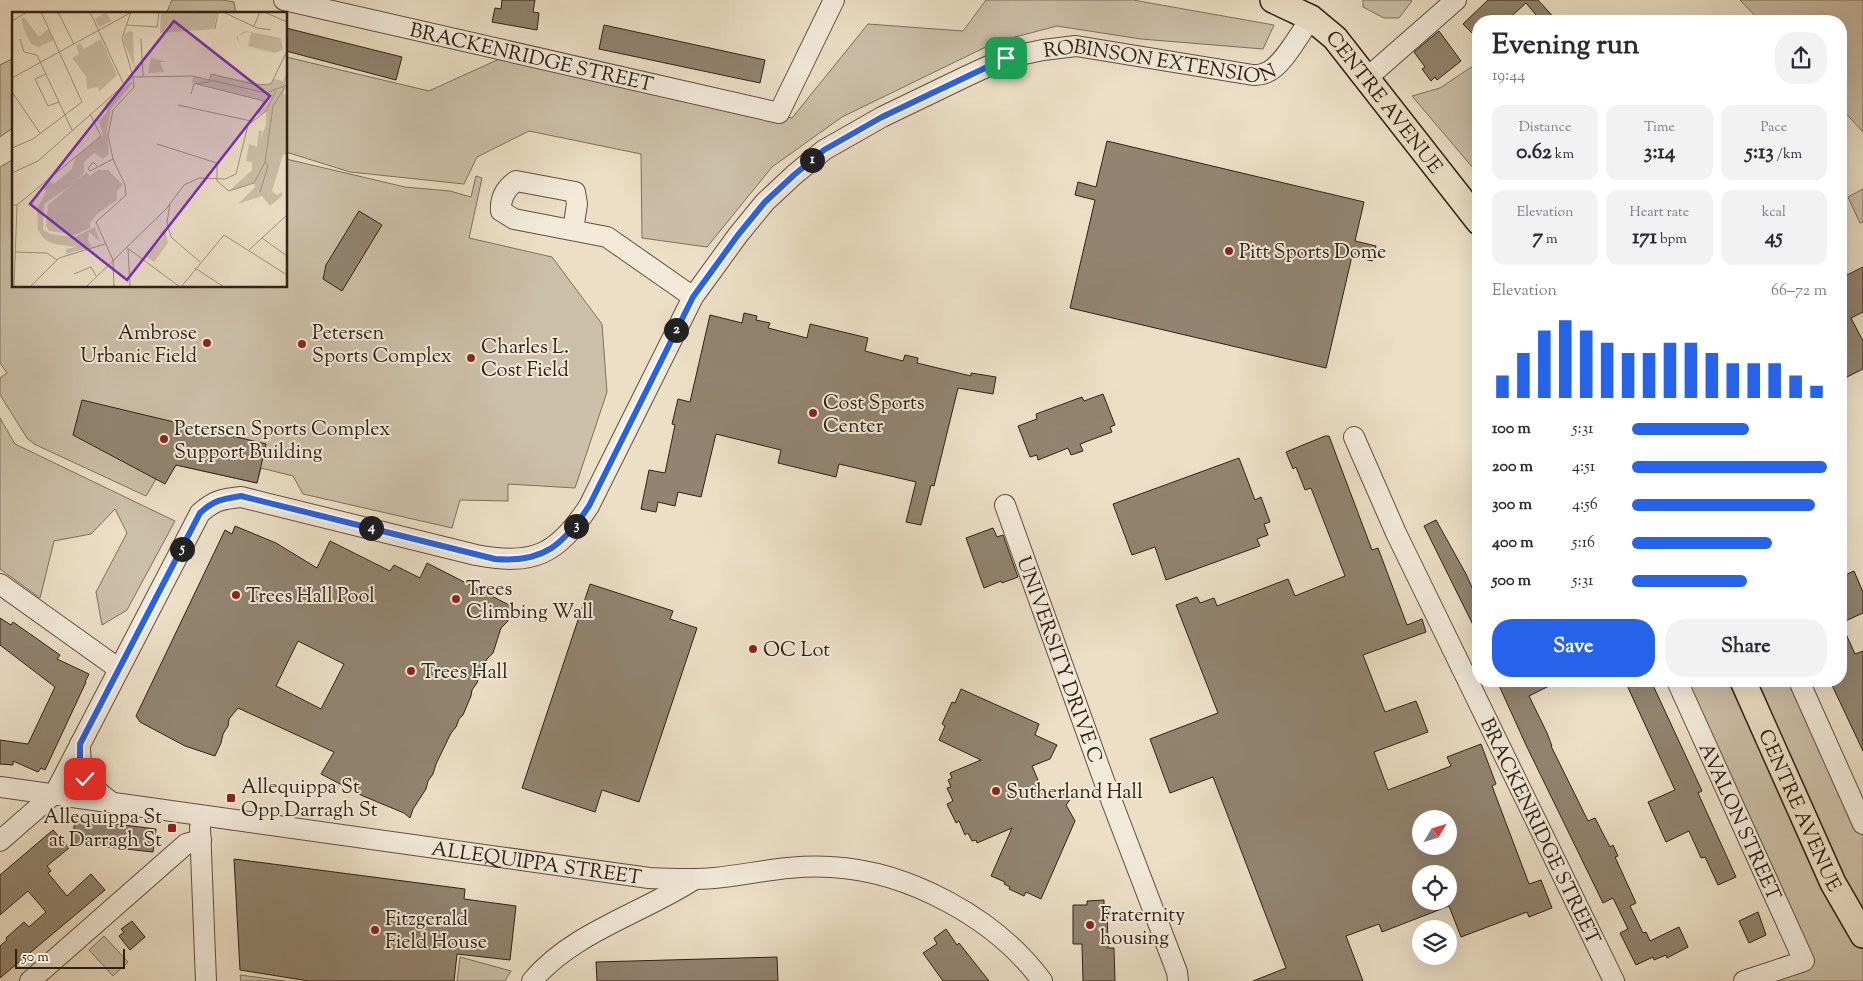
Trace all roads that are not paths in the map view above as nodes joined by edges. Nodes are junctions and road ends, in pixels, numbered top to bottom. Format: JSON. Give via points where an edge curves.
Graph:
{"nodes":[{"id":1,"x":284,"y":0,"type":"edge"},
{"id":2,"x":834,"y":0,"type":"edge"},
{"id":3,"x":1273,"y":0,"type":"edge"},
{"id":4,"x":1456,"y":0,"type":"edge"},
{"id":5,"x":1315,"y":9,"type":"edge"},
{"id":6,"x":1367,"y":78,"type":"junction"},
{"id":7,"x":1472,"y":213,"type":"edge"},
{"id":8,"x":573,"y":230,"type":"dead end"},
{"id":9,"x":693,"y":297,"type":"junction"},
{"id":10,"x":1354,"y":437,"type":"dead end"},
{"id":11,"x":1005,"y":505,"type":"dead end"},
{"id":12,"x":0,"y":584,"type":"edge"},
{"id":13,"x":120,"y":669,"type":"junction"},
{"id":14,"x":1680,"y":687,"type":"edge"},
{"id":15,"x":1746,"y":687,"type":"edge"},
{"id":16,"x":1802,"y":687,"type":"edge"},
{"id":17,"x":80,"y":744,"type":"junction"},
{"id":18,"x":0,"y":787,"type":"edge"},
{"id":19,"x":55,"y":793,"type":"junction"},
{"id":20,"x":111,"y":802,"type":"junction"},
{"id":21,"x":200,"y":815,"type":"junction"},
{"id":22,"x":1863,"y":824,"type":"edge"},
{"id":23,"x":201,"y":840,"type":"junction"},
{"id":24,"x":0,"y":842,"type":"edge"},
{"id":25,"x":695,"y":878,"type":"junction"},
{"id":26,"x":1863,"y":935,"type":"edge"},
{"id":27,"x":30,"y":981,"type":"edge"},
{"id":28,"x":206,"y":981,"type":"edge"},
{"id":29,"x":532,"y":981,"type":"edge"},
{"id":30,"x":1042,"y":981,"type":"edge"},
{"id":31,"x":1178,"y":981,"type":"edge"},
{"id":32,"x":1614,"y":981,"type":"edge"},
{"id":33,"x":1744,"y":981,"type":"edge"}],
"edges":[{"from":1,"to":2,"type":"street","name":"BRACKENRIDGE STREET","via":[[778,113]]},
{"from":3,"to":5,"type":"main road","name":"CENTRE AVENUE"},
{"from":4,"to":6,"type":"street"},
{"from":5,"to":6,"type":"main road","name":"CENTRE AVENUE"},
{"from":5,"to":9,"type":"street","name":"ROBINSON EXTENSION","via":[[1286,54],[1266,73],[1253,75],[1076,46],[1006,58],[882,117],[824,150],[765,202]]},
{"from":6,"to":7,"type":"main road","name":"CENTRE AVENUE"},
{"from":8,"to":9,"type":"street","via":[[607,237]]},
{"from":9,"to":13,"type":"street","name":"ROBINSON EXTENSION","via":[[589,506],[576,527],[561,541],[533,558],[515,560],[476,555],[241,496],[224,499],[212,503],[200,513]]},
{"from":10,"to":32,"type":"street","name":"BRACKENRIDGE STREET","via":[[1396,533]]},
{"from":11,"to":31,"type":"street","name":"UNIVERSITY DRIVE C"},
{"from":12,"to":13,"type":"street"},
{"from":13,"to":17,"type":"street"},
{"from":14,"to":33,"type":"street","name":"AVALON STREET","via":[[1804,961]]},
{"from":15,"to":26,"type":"main road","name":"CENTRE AVENUE","via":[[1833,883]]},
{"from":16,"to":22,"type":"street"},
{"from":17,"to":19,"type":"street"},
{"from":17,"to":20,"type":"street","via":[[80,764],[85,779]]},
{"from":18,"to":19,"type":"street","name":"ALLEQUIPPA STREET"},
{"from":19,"to":20,"type":"street","name":"ALLEQUIPPA STREET"},
{"from":19,"to":24,"type":"street"},
{"from":20,"to":21,"type":"street","name":"ALLEQUIPPA STREET"},
{"from":21,"to":23,"type":"street"},
{"from":21,"to":25,"type":"street","name":"ALLEQUIPPA STREET","via":[[649,878]]},
{"from":23,"to":27,"type":"street","via":[[186,844]]},
{"from":23,"to":28,"type":"street"},
{"from":25,"to":29,"type":"street","via":[[670,895],[566,950]]},
{"from":25,"to":30,"type":"street","name":"ALLEQUIPPA STREET","via":[[829,866],[857,869],[898,880],[975,918],[1018,953]]}]}
